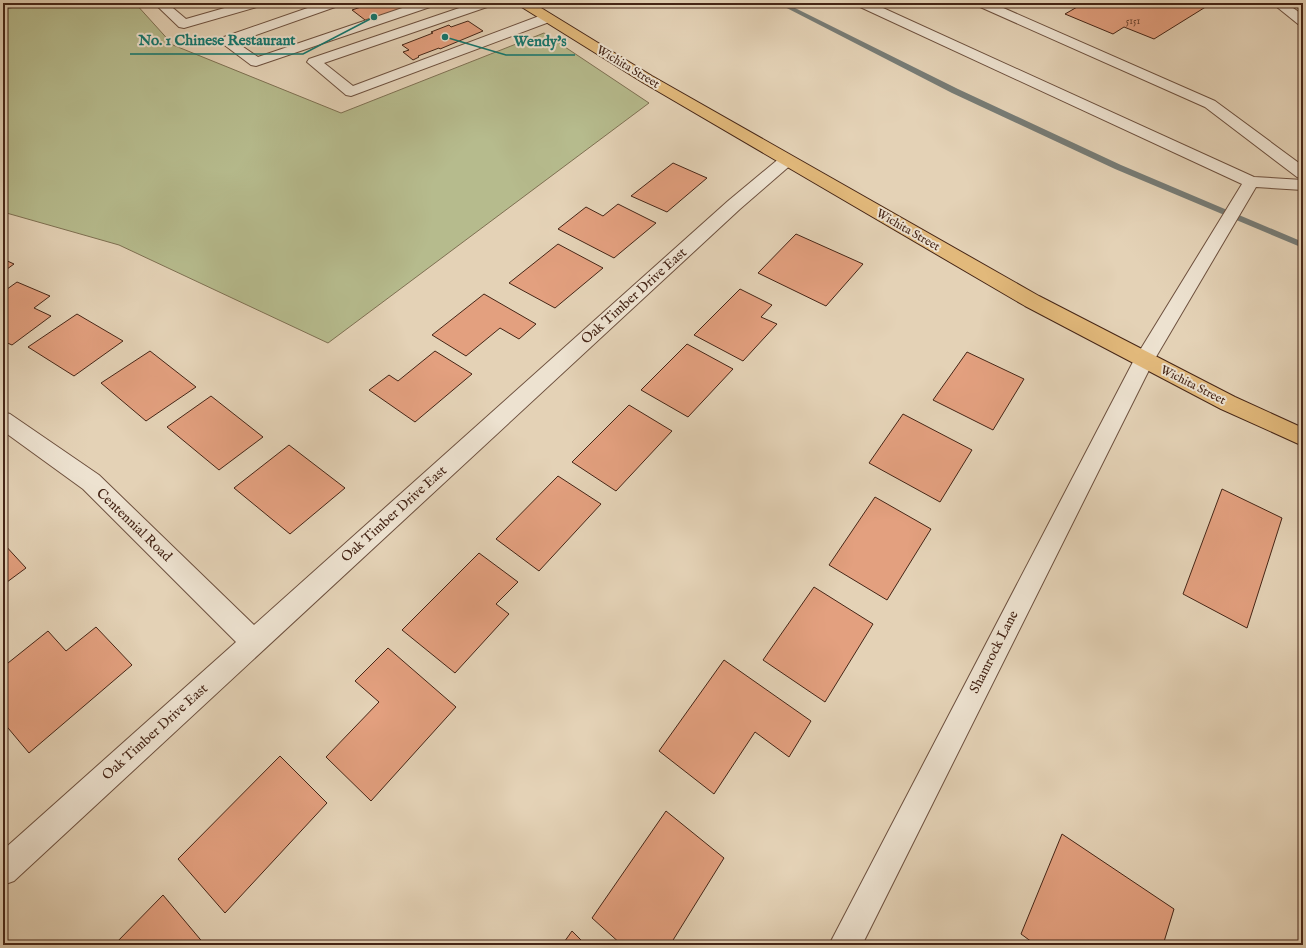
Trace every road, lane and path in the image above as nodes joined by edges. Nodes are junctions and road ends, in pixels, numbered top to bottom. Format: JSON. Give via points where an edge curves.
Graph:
{"nodes":[{"id":1,"x":160,"y":3,"type":"edge"},
{"id":2,"x":256,"y":3,"type":"edge"},
{"id":3,"x":334,"y":3,"type":"edge"},
{"id":4,"x":429,"y":3,"type":"edge"},
{"id":5,"x":486,"y":3,"type":"edge"},
{"id":6,"x":524,"y":3,"type":"edge"},
{"id":7,"x":862,"y":3,"type":"edge"},
{"id":8,"x":1278,"y":3,"type":"edge"},
{"id":9,"x":990,"y":4,"type":"edge"},
{"id":10,"x":547,"y":18,"type":"junction"},
{"id":11,"x":1303,"y":21,"type":"edge"},
{"id":12,"x":787,"y":160,"type":"junction"},
{"id":13,"x":1303,"y":174,"type":"edge"},
{"id":14,"x":1251,"y":182,"type":"junction"},
{"id":15,"x":1303,"y":185,"type":"edge"},
{"id":16,"x":1144,"y":360,"type":"junction"},
{"id":17,"x":3,"y":420,"type":"edge"},
{"id":18,"x":1303,"y":437,"type":"edge"},
{"id":19,"x":254,"y":642,"type":"junction"},
{"id":20,"x":3,"y":870,"type":"edge"},
{"id":21,"x":845,"y":945,"type":"edge"}],
"edges":[{"from":1,"to":2,"type":"street","via":[[184,24]]},
{"from":3,"to":4,"type":"street","via":[[226,41],[256,62]]},
{"from":5,"to":10,"type":"street","via":[[314,62],[351,92]]},
{"from":6,"to":10,"type":"main road","name":"Wichita Street"},
{"from":7,"to":14,"type":"street"},
{"from":8,"to":11,"type":"street"},
{"from":9,"to":13,"type":"street","via":[[1210,104]]},
{"from":10,"to":12,"type":"main road","name":"Wichita Street"},
{"from":12,"to":16,"type":"main road","name":"Wichita Street","via":[[1032,301]]},
{"from":12,"to":19,"type":"street","name":"Oak Timber Drive East","via":[[728,210]]},
{"from":14,"to":15,"type":"street"},
{"from":14,"to":16,"type":"street","name":"Shamrock Lane"},
{"from":16,"to":18,"type":"main road","name":"Wichita Street","via":[[1228,403]]},
{"from":16,"to":21,"type":"street","name":"Shamrock Lane"},
{"from":17,"to":19,"type":"street","name":"Centennial Road","via":[[91,482]]},
{"from":19,"to":20,"type":"street","name":"Oak Timber Drive East"}]}
